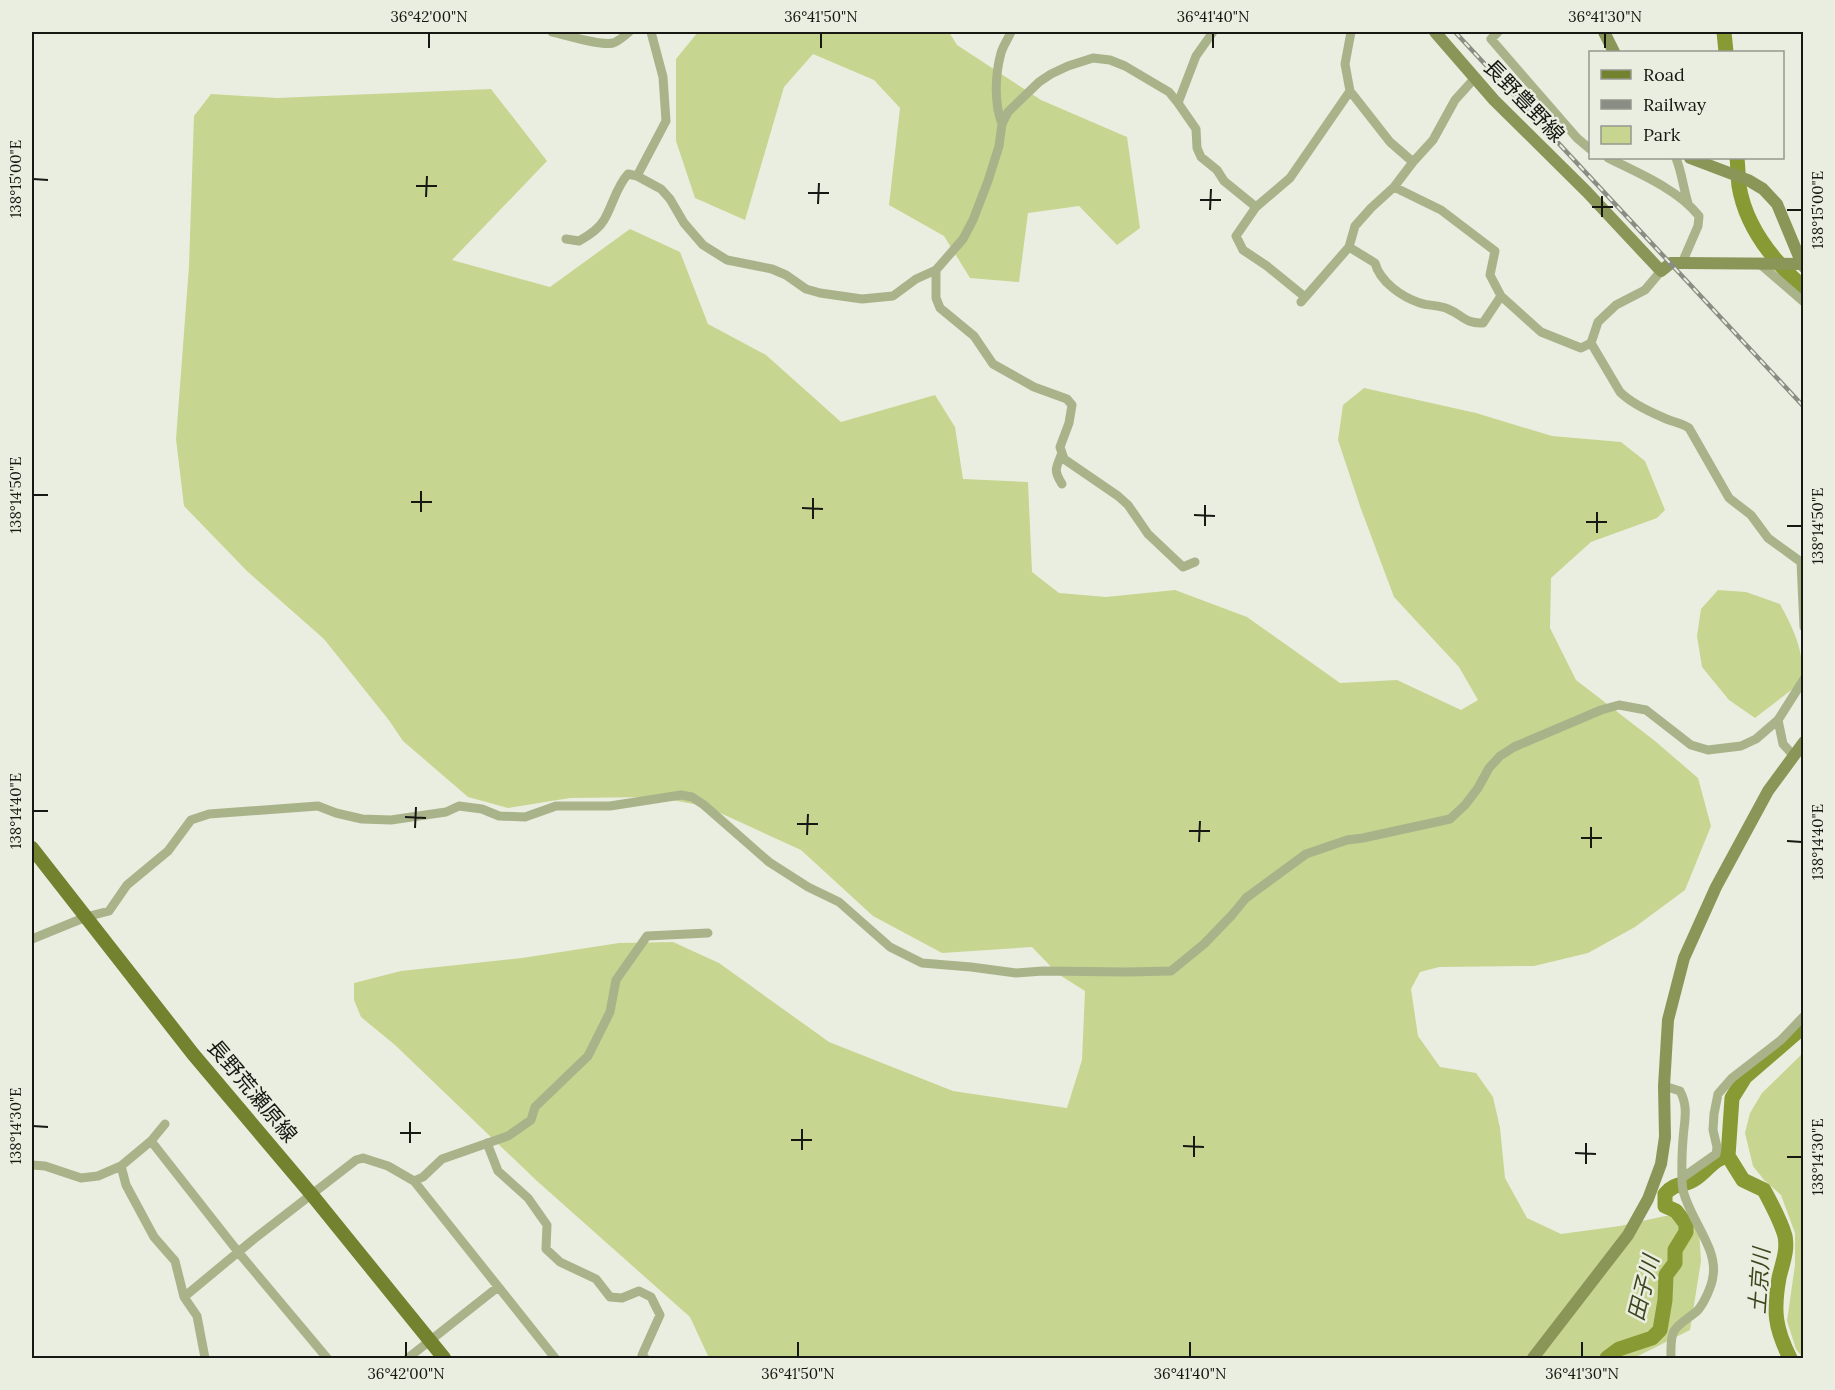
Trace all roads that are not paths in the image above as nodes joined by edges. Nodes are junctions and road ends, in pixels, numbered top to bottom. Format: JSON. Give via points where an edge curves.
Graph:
{"nodes":[{"id":1,"x":552,"y":32,"type":"edge"},
{"id":2,"x":629,"y":32,"type":"edge"},
{"id":3,"x":651,"y":32,"type":"edge"},
{"id":4,"x":1011,"y":32,"type":"edge"},
{"id":5,"x":1213,"y":32,"type":"edge"},
{"id":6,"x":1350,"y":32,"type":"edge"},
{"id":7,"x":1435,"y":32,"type":"edge"},
{"id":8,"x":1498,"y":32,"type":"edge"},
{"id":9,"x":1604,"y":32,"type":"edge"},
{"id":10,"x":1614,"y":51,"type":"edge"},
{"id":11,"x":1474,"y":79,"type":"junction"},
{"id":12,"x":1350,"y":91,"type":"junction"},
{"id":13,"x":1178,"y":103,"type":"junction"},
{"id":14,"x":1002,"y":124,"type":"junction"},
{"id":15,"x":1589,"y":148,"type":"edge"},
{"id":16,"x":1610,"y":159,"type":"edge"},
{"id":17,"x":1676,"y":159,"type":"edge"},
{"id":18,"x":1693,"y":159,"type":"edge"},
{"id":19,"x":1413,"y":162,"type":"junction"},
{"id":20,"x":637,"y":176,"type":"junction"},
{"id":21,"x":1394,"y":188,"type":"junction"},
{"id":22,"x":1688,"y":203,"type":"junction"},
{"id":23,"x":1256,"y":207,"type":"junction"},
{"id":24,"x":566,"y":238,"type":"dead end"},
{"id":25,"x":1349,"y":247,"type":"junction"},
{"id":26,"x":1682,"y":263,"type":"junction"},
{"id":27,"x":1763,"y":264,"type":"junction"},
{"id":28,"x":1803,"y":266,"type":"edge"},
{"id":29,"x":936,"y":270,"type":"junction"},
{"id":30,"x":1662,"y":271,"type":"junction"},
{"id":31,"x":1501,"y":296,"type":"junction"},
{"id":32,"x":1803,"y":302,"type":"edge"},
{"id":33,"x":1590,"y":343,"type":"junction"},
{"id":34,"x":1062,"y":453,"type":"junction"},
{"id":35,"x":1062,"y":484,"type":"dead end"},
{"id":36,"x":1195,"y":562,"type":"dead end"},
{"id":37,"x":1803,"y":627,"type":"edge"},
{"id":38,"x":1803,"y":679,"type":"edge"},
{"id":39,"x":1778,"y":720,"type":"junction"},
{"id":40,"x":1803,"y":742,"type":"edge"},
{"id":41,"x":1793,"y":755,"type":"junction"},
{"id":42,"x":32,"y":848,"type":"edge"},
{"id":43,"x":86,"y":917,"type":"junction"},
{"id":44,"x":708,"y":933,"type":"dead end"},
{"id":45,"x":32,"y":939,"type":"edge"},
{"id":46,"x":1803,"y":1016,"type":"edge"},
{"id":47,"x":1665,"y":1086,"type":"junction"},
{"id":48,"x":165,"y":1124,"type":"dead end"},
{"id":49,"x":151,"y":1142,"type":"junction"},
{"id":50,"x":487,"y":1143,"type":"junction"},
{"id":51,"x":32,"y":1165,"type":"edge"},
{"id":52,"x":121,"y":1166,"type":"junction"},
{"id":53,"x":414,"y":1181,"type":"junction"},
{"id":54,"x":1682,"y":1183,"type":"junction"},
{"id":55,"x":312,"y":1195,"type":"junction"},
{"id":56,"x":239,"y":1253,"type":"junction"},
{"id":57,"x":498,"y":1287,"type":"junction"},
{"id":58,"x":184,"y":1298,"type":"junction"},
{"id":59,"x":429,"y":1341,"type":"junction"},
{"id":60,"x":205,"y":1359,"type":"edge"},
{"id":61,"x":327,"y":1359,"type":"edge"},
{"id":62,"x":408,"y":1359,"type":"edge"},
{"id":63,"x":444,"y":1359,"type":"edge"},
{"id":64,"x":555,"y":1359,"type":"edge"},
{"id":65,"x":645,"y":1359,"type":"edge"},
{"id":66,"x":1533,"y":1359,"type":"edge"},
{"id":67,"x":1671,"y":1359,"type":"edge"}],
"edges":[{"from":1,"to":2,"type":"street","via":[[612,43]]},
{"from":3,"to":20,"type":"street","via":[[663,77],[666,121]]},
{"from":4,"to":14,"type":"street","via":[[997,78]]},
{"from":5,"to":13,"type":"street","via":[[1196,56]]},
{"from":6,"to":12,"type":"street","via":[[1345,64]]},
{"from":7,"to":11,"type":"street","name":"長野豊野線"},
{"from":8,"to":15,"type":"street","via":[[1491,39]]},
{"from":9,"to":10,"type":"street"},
{"from":11,"to":19,"type":"street","via":[[1455,100],[1433,140]]},
{"from":11,"to":30,"type":"street","name":"長野豊野線"},
{"from":12,"to":19,"type":"street","via":[[1390,142]]},
{"from":12,"to":23,"type":"street","via":[[1290,178]]},
{"from":13,"to":14,"type":"street","via":[[1169,92],[1125,66],[1093,58],[1039,82],[1008,112]]},
{"from":13,"to":23,"type":"street","via":[[1196,129],[1201,157]]},
{"from":14,"to":29,"type":"street","via":[[999,146],[973,220],[963,239]]},
{"from":16,"to":22,"type":"street"},
{"from":17,"to":22,"type":"street"},
{"from":18,"to":28,"type":"street","via":[[1763,189],[1777,204]]},
{"from":19,"to":21,"type":"street"},
{"from":20,"to":24,"type":"street","via":[[628,174],[622,180],[603,222],[589,236],[579,242]]},
{"from":20,"to":29,"type":"street","via":[[670,199],[703,245],[728,260],[772,269],[806,289],[852,297],[893,296]]},
{"from":21,"to":25,"type":"street","via":[[1355,226]]},
{"from":21,"to":31,"type":"street","via":[[1441,210],[1495,251],[1490,275]]},
{"from":22,"to":26,"type":"street","via":[[1699,216],[1698,226]]},
{"from":23,"to":25,"type":"street","via":[[1236,236],[1243,250],[1303,299]]},
{"from":25,"to":31,"type":"street","via":[[1375,263],[1391,287],[1419,303],[1448,309],[1472,324],[1483,323]]},
{"from":26,"to":27,"type":"street"},
{"from":26,"to":30,"type":"street","via":[[1671,264]]},
{"from":27,"to":28,"type":"street"},
{"from":27,"to":32,"type":"street"},
{"from":29,"to":34,"type":"street","via":[[940,308],[975,336],[993,364],[1034,387],[1067,399],[1072,405],[1060,447]]},
{"from":30,"to":33,"type":"street","via":[[1644,290],[1616,305],[1598,322]]},
{"from":31,"to":33,"type":"street","via":[[1541,332],[1581,348]]},
{"from":33,"to":37,"type":"street","via":[[1626,399],[1689,428],[1729,498],[1751,515],[1768,538],[1801,562]]},
{"from":34,"to":35,"type":"street","via":[[1055,469]]},
{"from":34,"to":36,"type":"street","via":[[1064,459],[1128,505],[1148,534],[1183,567]]},
{"from":38,"to":39,"type":"street"},
{"from":39,"to":41,"type":"street","via":[[1783,744]]},
{"from":39,"to":43,"type":"street","via":[[1741,746],[1708,750],[1691,745],[1646,710],[1619,705],[1601,710],[1500,756],[1465,806],[1450,819],[1347,840],[1306,854],[1245,898],[1209,939],[1171,971],[1016,973],[922,963],[890,947],[839,902],[769,862],[704,805],[681,795],[610,807],[556,806],[525,817],[499,816],[459,806],[446,813],[391,820],[362,819],[318,806],[209,814],[191,820],[168,852],[127,885],[109,911]]},
{"from":40,"to":41,"type":"street"},
{"from":41,"to":47,"type":"street","via":[[1716,887],[1683,958],[1668,1020]]},
{"from":42,"to":43,"type":"main road","name":"長野荒瀬原線"},
{"from":43,"to":45,"type":"street"},
{"from":43,"to":55,"type":"main road","name":"長野荒瀬原線","via":[[193,1054]]},
{"from":44,"to":50,"type":"street","via":[[647,936],[616,980],[610,1012],[588,1056],[535,1107],[531,1120],[508,1136]]},
{"from":46,"to":54,"type":"street","via":[[1718,1094],[1713,1122],[1716,1154]]},
{"from":47,"to":54,"type":"street","via":[[1680,1090],[1685,1101]]},
{"from":47,"to":66,"type":"street","via":[[1661,1164],[1648,1199],[1628,1235]]},
{"from":48,"to":49,"type":"street"},
{"from":49,"to":52,"type":"street"},
{"from":49,"to":56,"type":"street"},
{"from":50,"to":53,"type":"street","via":[[442,1159]]},
{"from":50,"to":65,"type":"street","via":[[498,1171],[528,1198],[547,1225],[546,1249],[560,1262],[596,1279],[610,1297],[622,1298],[639,1291],[651,1297],[660,1315],[642,1356]]},
{"from":51,"to":52,"type":"street","via":[[81,1178]]},
{"from":52,"to":58,"type":"street","via":[[126,1185],[154,1238],[175,1261]]},
{"from":53,"to":55,"type":"street","via":[[363,1158]]},
{"from":53,"to":57,"type":"street"},
{"from":54,"to":67,"type":"street","via":[[1714,1264],[1713,1278],[1700,1308],[1673,1334]]},
{"from":55,"to":56,"type":"street"},
{"from":55,"to":59,"type":"main road","name":"長野荒瀬原線"},
{"from":56,"to":58,"type":"street"},
{"from":56,"to":61,"type":"street"},
{"from":57,"to":59,"type":"street"},
{"from":57,"to":64,"type":"street"},
{"from":58,"to":60,"type":"street","via":[[197,1316]]},
{"from":59,"to":62,"type":"street"},
{"from":59,"to":63,"type":"main road","name":"長野荒瀬原線"}]}
